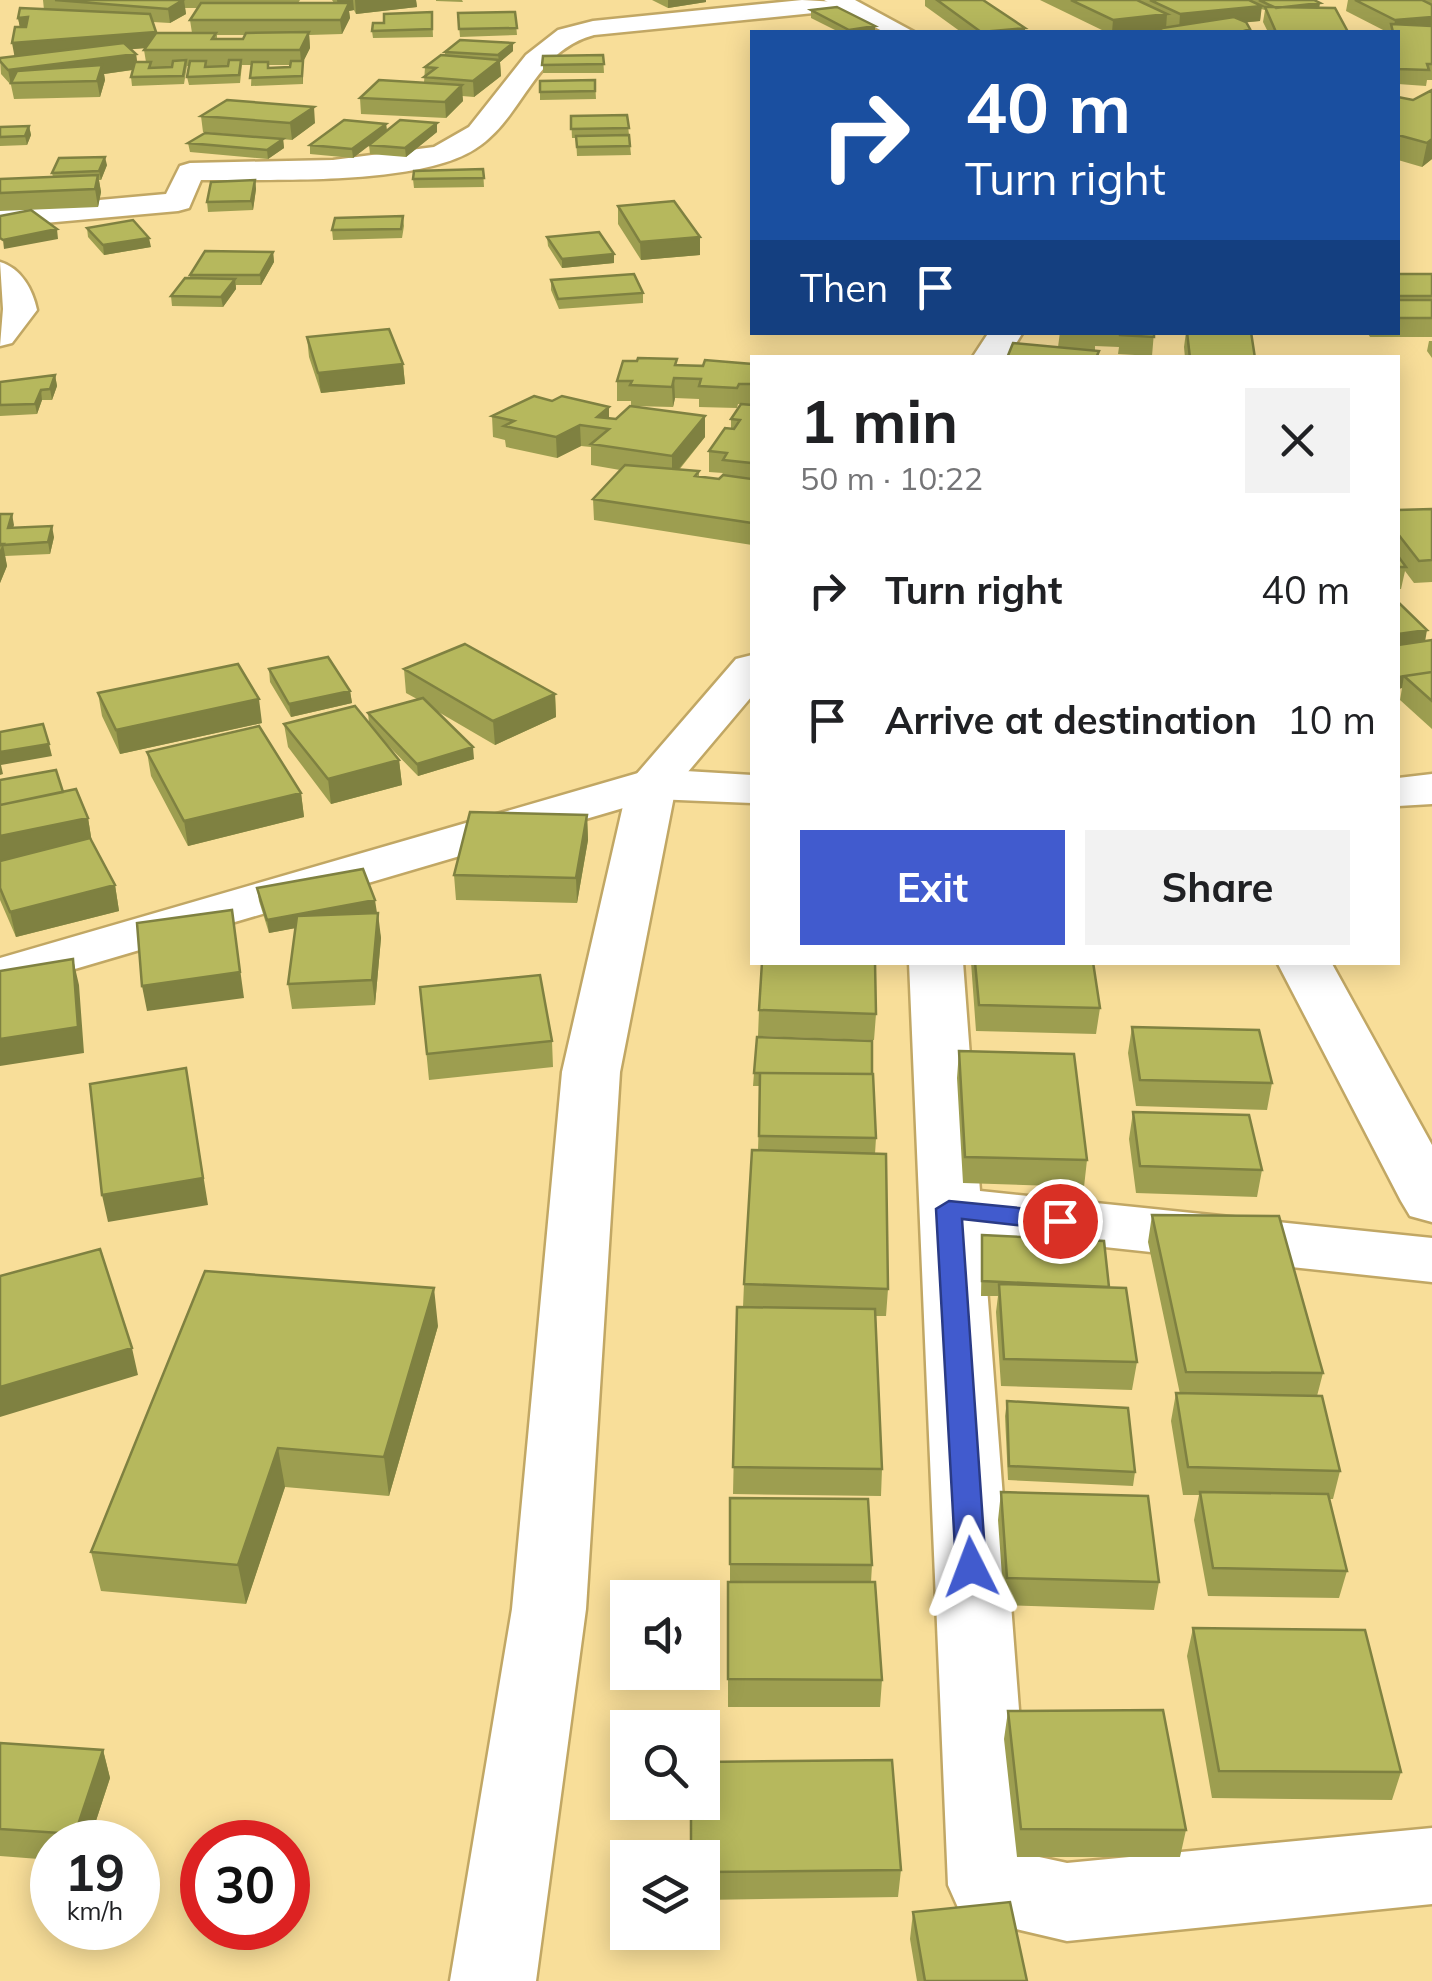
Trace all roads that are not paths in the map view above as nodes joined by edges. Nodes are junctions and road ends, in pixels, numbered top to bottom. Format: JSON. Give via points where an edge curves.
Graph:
{"nodes":[{"id":1,"x":840,"y":2,"type":"edge"},
{"id":2,"x":898,"y":30,"type":"edge"},
{"id":3,"x":0,"y":218,"type":"edge"},
{"id":4,"x":0,"y":272,"type":"edge"},
{"id":5,"x":7,"y":319,"type":"edge"},
{"id":6,"x":750,"y":670,"type":"edge"},
{"id":7,"x":652,"y":784,"type":"junction"},
{"id":8,"x":750,"y":789,"type":"edge"},
{"id":9,"x":1432,"y":789,"type":"edge"},
{"id":10,"x":1400,"y":792,"type":"edge"},
{"id":11,"x":936,"y":965,"type":"edge"},
{"id":12,"x":1306,"y":965,"type":"edge"},
{"id":13,"x":0,"y":976,"type":"edge"},
{"id":14,"x":1432,"y":1201,"type":"edge"},
{"id":15,"x":949,"y":1209,"type":"junction"},
{"id":16,"x":1432,"y":1260,"type":"edge"},
{"id":17,"x":1432,"y":1866,"type":"edge"},
{"id":18,"x":493,"y":1981,"type":"edge"}],
"edges":[{"from":1,"to":2,"type":"street"},
{"from":1,"to":3,"type":"street","via":[[592,28],[563,38],[531,64],[501,109],[463,146],[420,162],[190,172],[178,202]]},
{"from":4,"to":5,"type":"street","via":[[17,293]]},
{"from":6,"to":7,"type":"street"},
{"from":7,"to":8,"type":"street"},
{"from":7,"to":13,"type":"street"},
{"from":7,"to":18,"type":"street","via":[[591,1072],[549,1610]]},
{"from":9,"to":10,"type":"street"},
{"from":11,"to":15,"type":"street"},
{"from":12,"to":14,"type":"street"},
{"from":15,"to":16,"type":"street"},
{"from":15,"to":17,"type":"street","via":[[990,1886],[1066,1902]]}]}
